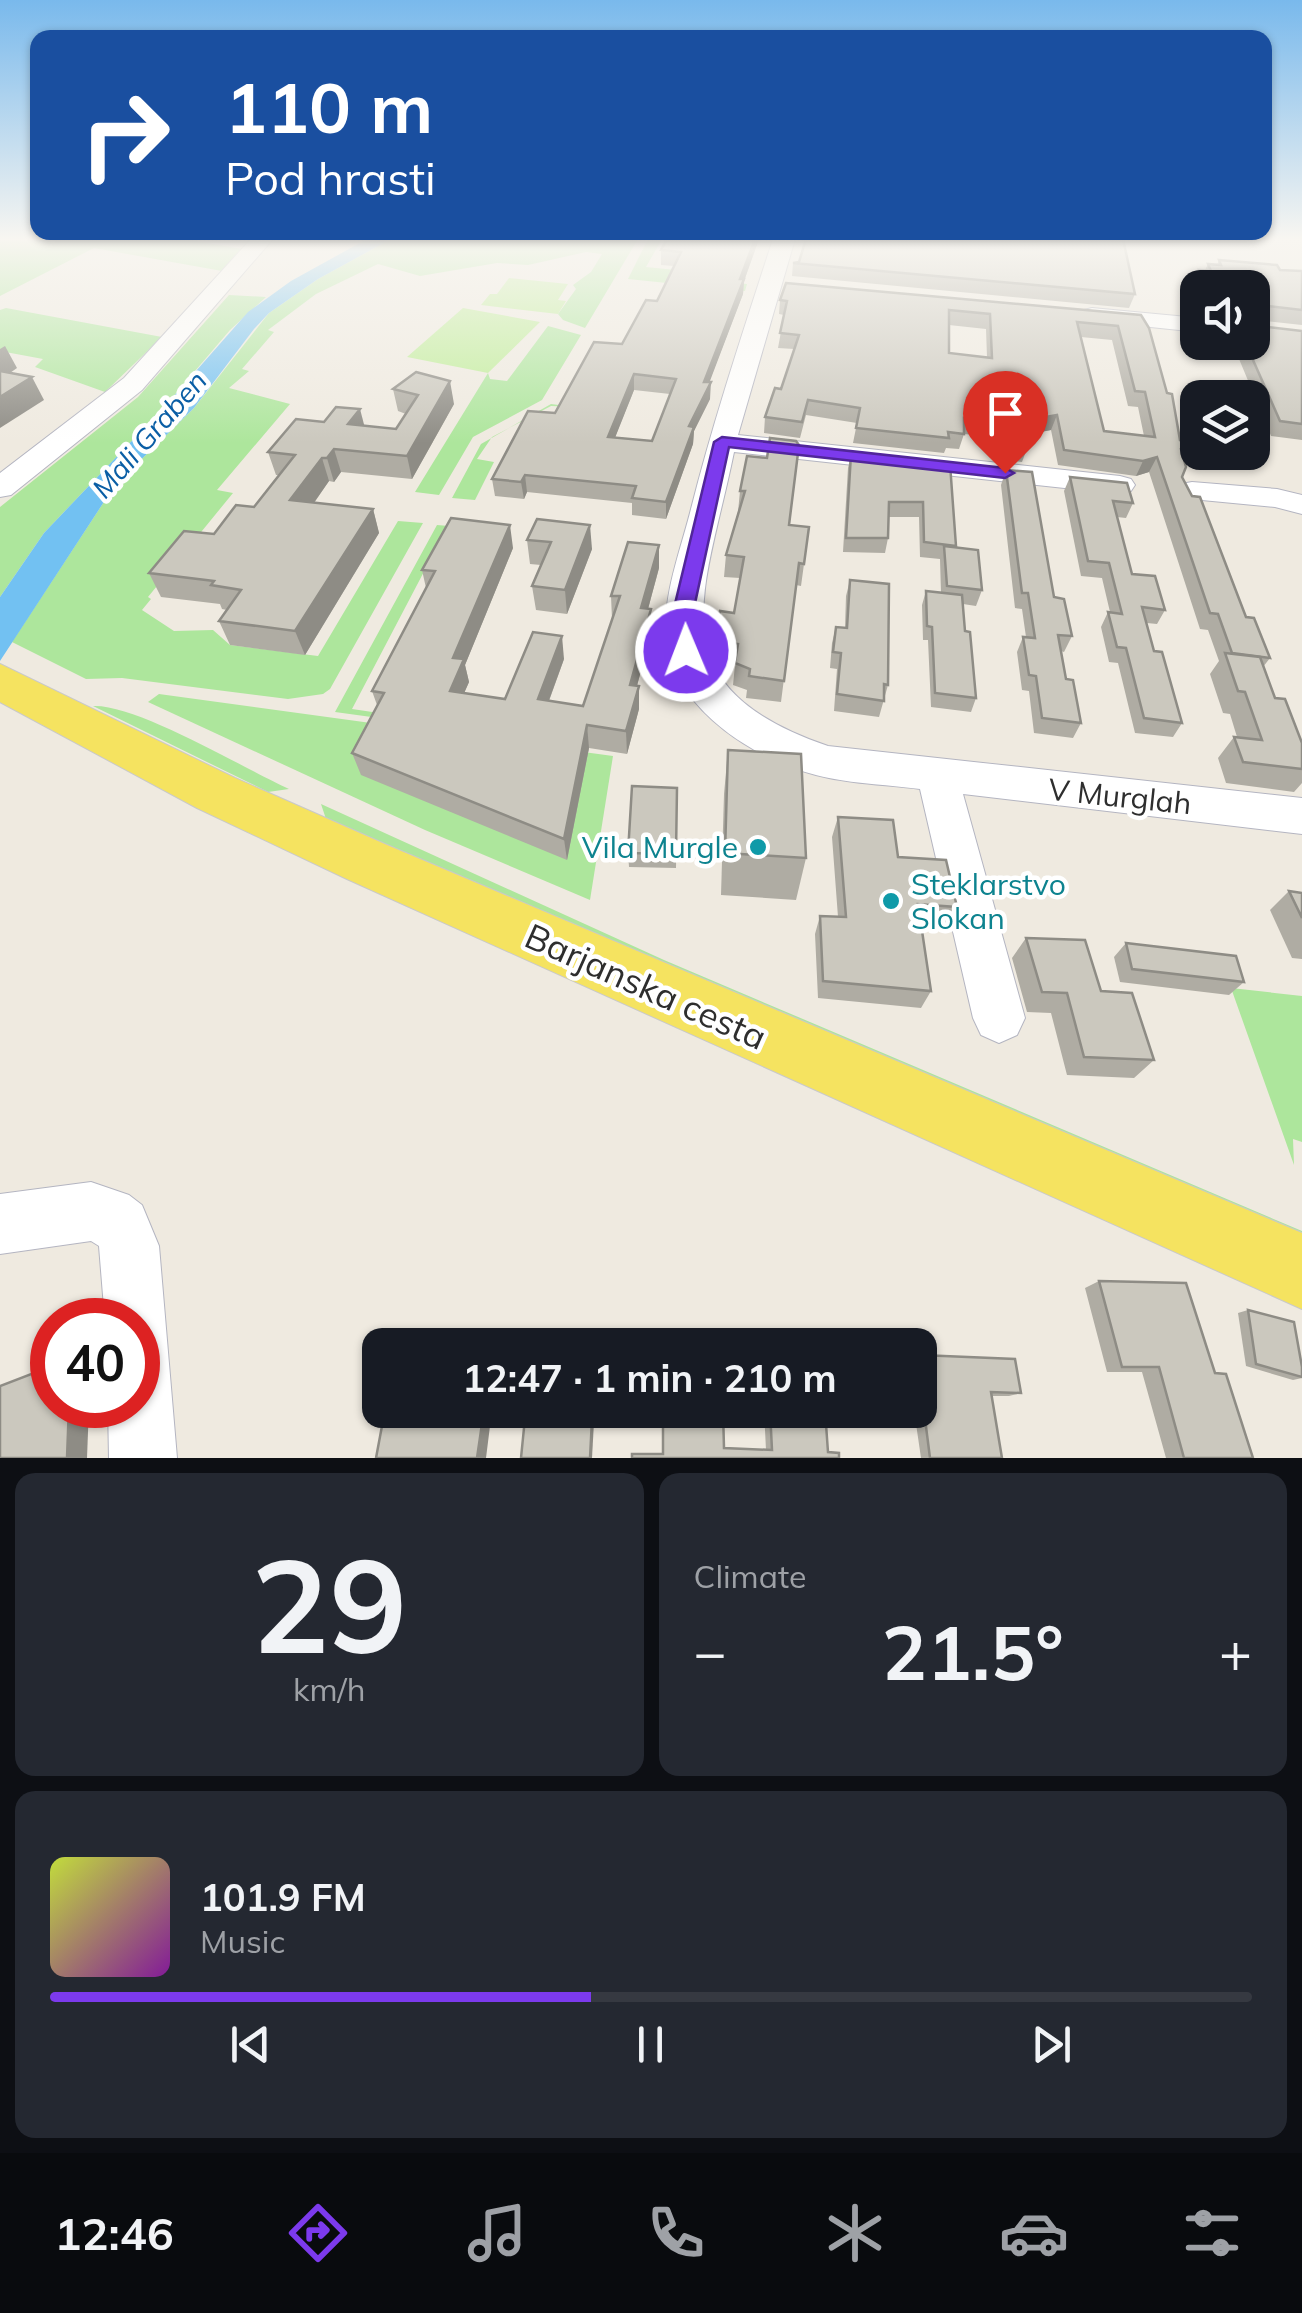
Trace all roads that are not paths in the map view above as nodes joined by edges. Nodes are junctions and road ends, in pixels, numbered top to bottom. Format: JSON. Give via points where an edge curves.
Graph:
{"nodes":[{"id":1,"x":203,"y":307,"type":"edge"},
{"id":2,"x":776,"y":307,"type":"edge"},
{"id":3,"x":1072,"y":314,"type":"edge"},
{"id":4,"x":1180,"y":323,"type":"edge"},
{"id":5,"x":722,"y":442,"type":"junction"},
{"id":6,"x":1123,"y":486,"type":"edge"},
{"id":7,"x":0,"y":488,"type":"edge"},
{"id":8,"x":1192,"y":491,"type":"edge"},
{"id":9,"x":1302,"y":505,"type":"edge"},
{"id":10,"x":0,"y":681,"type":"edge"},
{"id":11,"x":937,"y":774,"type":"junction"},
{"id":12,"x":1302,"y":816,"type":"edge"},
{"id":13,"x":999,"y":1018,"type":"dead end"},
{"id":14,"x":10,"y":1222,"type":"edge"},
{"id":15,"x":1302,"y":1271,"type":"edge"},
{"id":16,"x":134,"y":1298,"type":"edge"},
{"id":17,"x":142,"y":1428,"type":"edge"},
{"id":18,"x":143,"y":1458,"type":"edge"}],
"edges":[{"from":1,"to":7,"type":"street","via":[[133,384]]},
{"from":2,"to":5,"type":"street","name":"V Murglah"},
{"from":3,"to":4,"type":"street"},
{"from":5,"to":6,"type":"street"},
{"from":5,"to":11,"type":"street","name":"V Murglah","via":[[682,626],[698,677],[740,721],[796,752],[860,768]]},
{"from":8,"to":9,"type":"street"},
{"from":10,"to":15,"type":"main road","name":"Barjanska cesta","via":[[216,793],[438,894]]},
{"from":11,"to":12,"type":"street","name":"V Murglah"},
{"from":11,"to":13,"type":"street"},
{"from":14,"to":16,"type":"street","via":[[99,1209],[117,1218],[131,1249]]},
{"from":17,"to":18,"type":"street"}]}
